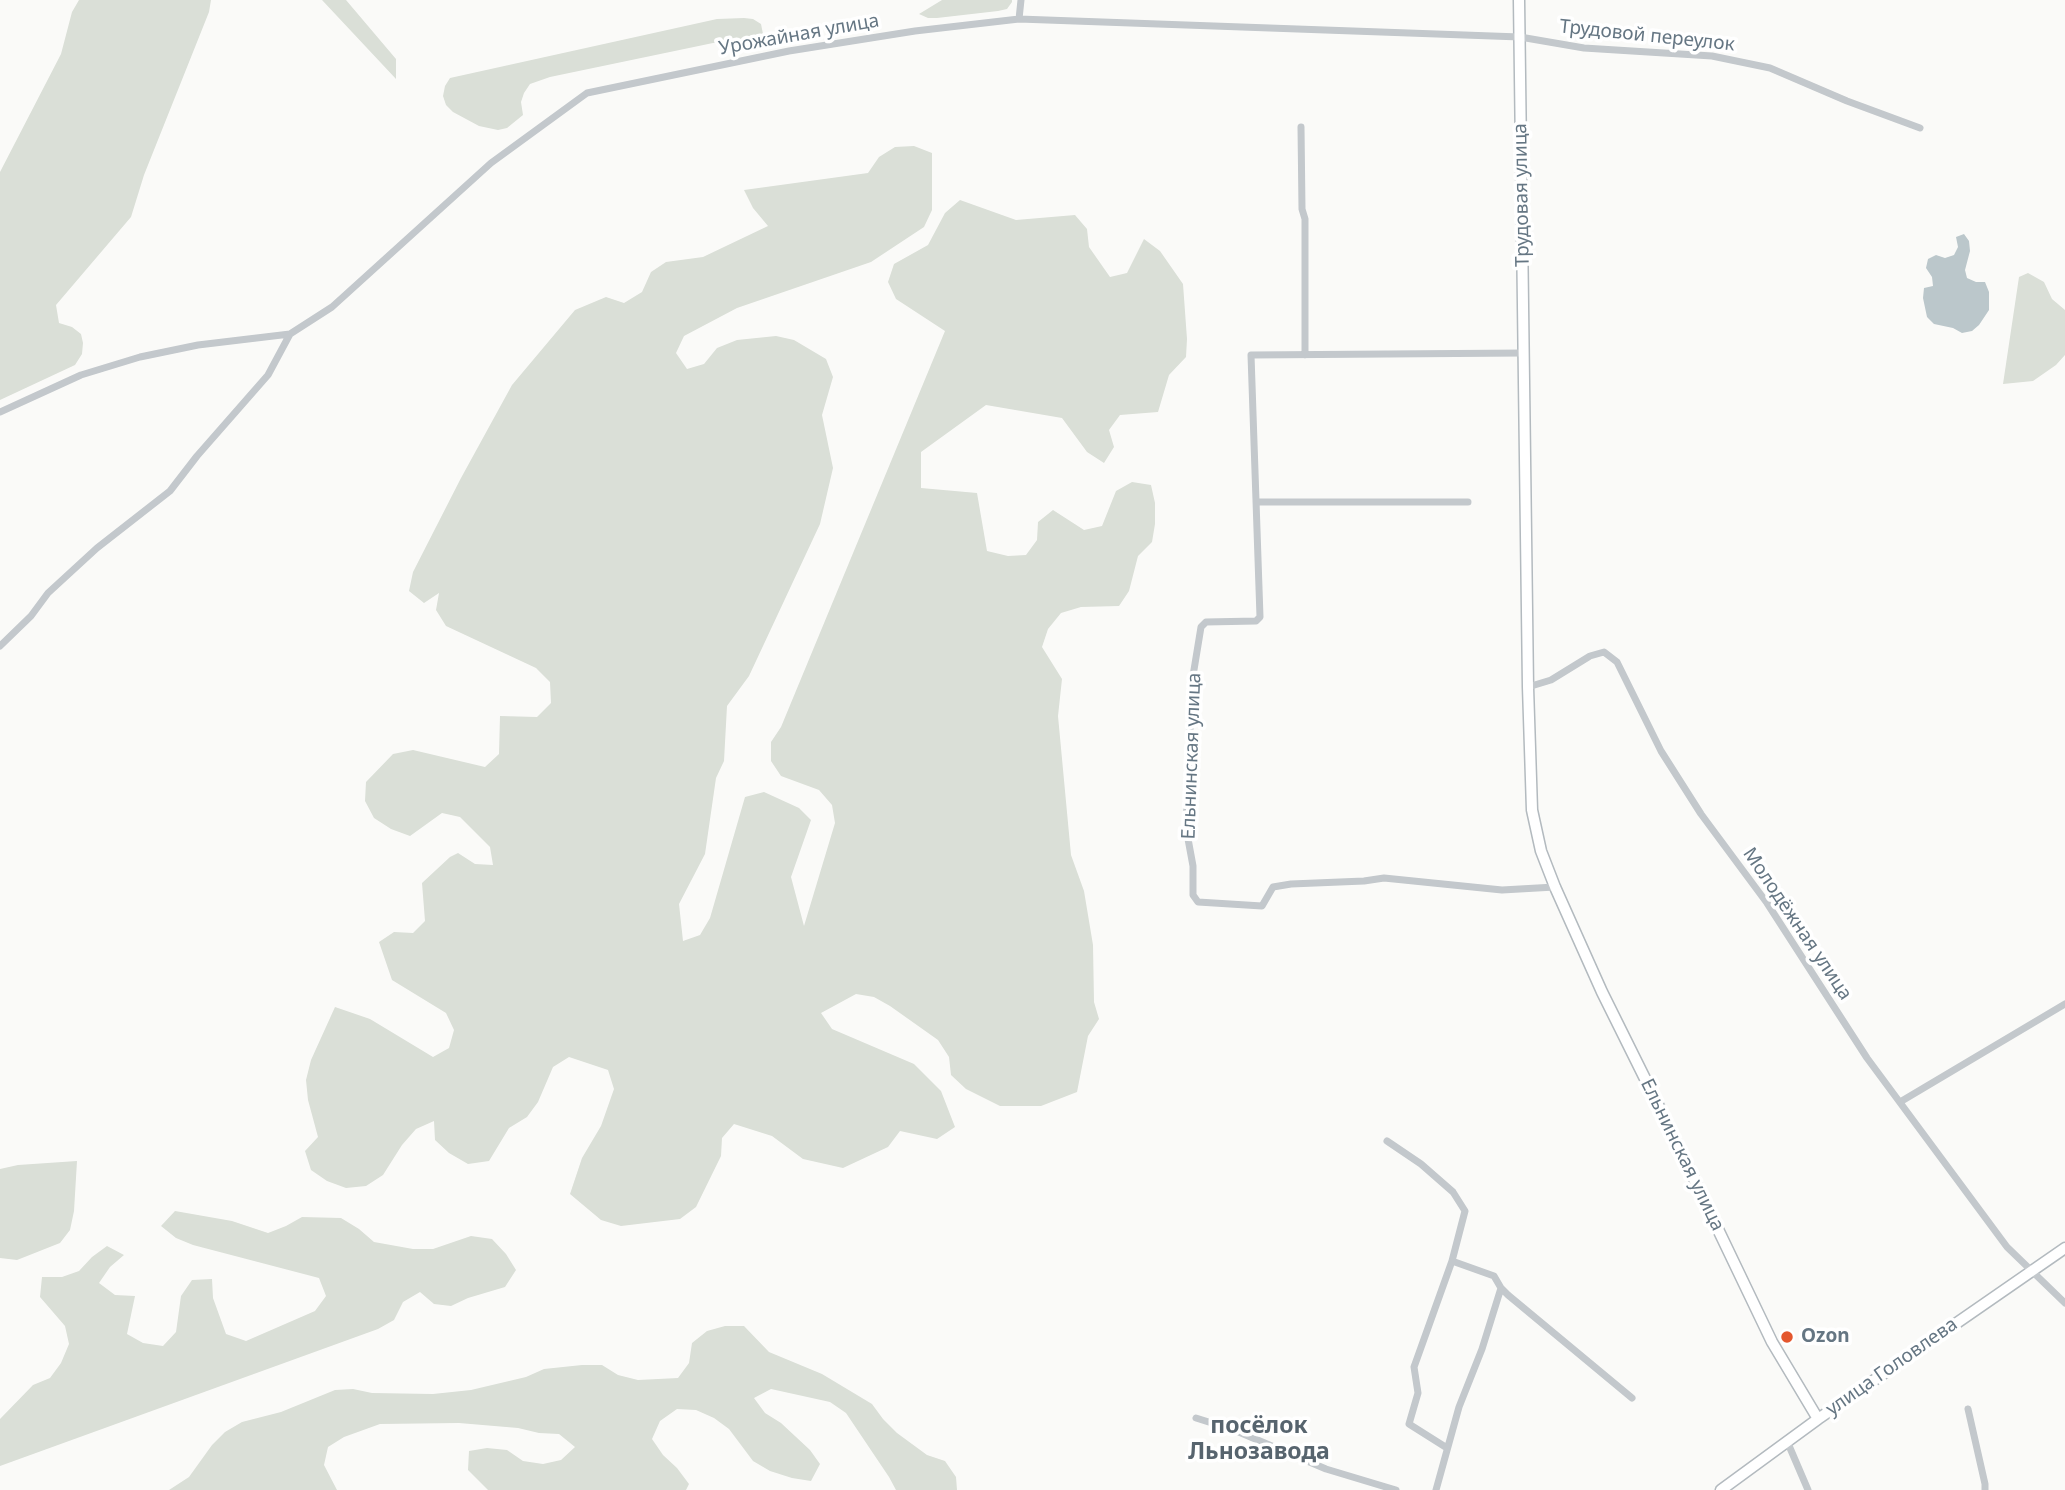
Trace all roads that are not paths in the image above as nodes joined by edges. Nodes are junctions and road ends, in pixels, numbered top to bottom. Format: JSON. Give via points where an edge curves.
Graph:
{"nodes":[{"id":1,"x":1021,"y":0,"type":"edge"},
{"id":2,"x":1520,"y":0,"type":"edge"},
{"id":3,"x":1019,"y":19,"type":"junction"},
{"id":4,"x":1520,"y":37,"type":"junction"},
{"id":5,"x":1301,"y":127,"type":"dead end"},
{"id":6,"x":1920,"y":128,"type":"dead end"},
{"id":7,"x":290,"y":334,"type":"junction"},
{"id":8,"x":1524,"y":353,"type":"junction"},
{"id":9,"x":1305,"y":355,"type":"junction"},
{"id":10,"x":0,"y":412,"type":"edge"},
{"id":11,"x":1256,"y":502,"type":"junction"},
{"id":12,"x":1468,"y":502,"type":"dead end"},
{"id":13,"x":1528,"y":642,"type":"joint"},
{"id":14,"x":0,"y":646,"type":"edge"},
{"id":15,"x":1528,"y":687,"type":"junction"},
{"id":16,"x":1555,"y":887,"type":"junction"},
{"id":17,"x":2065,"y":1004,"type":"edge"},
{"id":18,"x":1900,"y":1101,"type":"junction"},
{"id":19,"x":1387,"y":1141,"type":"dead end"},
{"id":20,"x":2065,"y":1248,"type":"edge"},
{"id":21,"x":1452,"y":1261,"type":"junction"},
{"id":22,"x":2031,"y":1272,"type":"junction"},
{"id":23,"x":1501,"y":1289,"type":"junction"},
{"id":24,"x":2065,"y":1303,"type":"edge"},
{"id":25,"x":1632,"y":1398,"type":"dead end"},
{"id":26,"x":1968,"y":1409,"type":"dead end"},
{"id":27,"x":1196,"y":1418,"type":"dead end"},
{"id":28,"x":1818,"y":1419,"type":"junction"},
{"id":29,"x":1787,"y":1441,"type":"junction"},
{"id":30,"x":1447,"y":1448,"type":"junction"},
{"id":31,"x":1396,"y":1490,"type":"edge"},
{"id":32,"x":1436,"y":1490,"type":"edge"},
{"id":33,"x":1721,"y":1490,"type":"edge"},
{"id":34,"x":1808,"y":1490,"type":"edge"},
{"id":35,"x":1985,"y":1490,"type":"edge"}],
"edges":[{"from":1,"to":3,"type":"street"},
{"from":2,"to":4,"type":"main road","name":"Трудовая улица"},
{"from":3,"to":4,"type":"street","name":"Урожайная улица"},
{"from":3,"to":7,"type":"street","name":"Урожайная улица","via":[[802,49],[587,93],[491,163],[332,307]]},
{"from":4,"to":6,"type":"street","name":"Трудовой переулок","via":[[1584,48],[1712,56],[1770,68]]},
{"from":4,"to":8,"type":"main road","name":"Трудовая улица"},
{"from":5,"to":9,"type":"street"},
{"from":7,"to":10,"type":"street","via":[[198,345],[140,358],[80,375]]},
{"from":7,"to":14,"type":"street","via":[[268,374],[170,491],[97,548]]},
{"from":8,"to":9,"type":"street","name":"Ельнинская улица"},
{"from":8,"to":13,"type":"main road","name":"Трудовая улица"},
{"from":9,"to":11,"type":"street","name":"Ельнинская улица","via":[[1251,355]]},
{"from":11,"to":12,"type":"street"},
{"from":11,"to":16,"type":"street","name":"Ельнинская улица","via":[[1260,617],[1256,621],[1206,622],[1201,627],[1192,682],[1186,828],[1193,895],[1198,902],[1262,906],[1273,887],[1384,878],[1503,890]]},
{"from":13,"to":15,"type":"main road","name":"Ельнинская улица"},
{"from":15,"to":16,"type":"main road","name":"Ельнинская улица","via":[[1532,810]]},
{"from":15,"to":18,"type":"street","name":"Молодёжная улица","via":[[1604,652],[1617,662],[1661,751],[1701,814]]},
{"from":16,"to":28,"type":"main road","name":"Ельнинская улица","via":[[1772,1342]]},
{"from":17,"to":18,"type":"street"},
{"from":18,"to":22,"type":"street","name":"Молодёжная улица","via":[[2007,1247]]},
{"from":19,"to":21,"type":"street","via":[[1453,1192],[1465,1211]]},
{"from":20,"to":22,"type":"main road","name":"улица Головлева"},
{"from":21,"to":23,"type":"street","via":[[1494,1276]]},
{"from":21,"to":30,"type":"street","via":[[1414,1367],[1418,1393],[1409,1424]]},
{"from":22,"to":24,"type":"street","name":"Молодёжная улица"},
{"from":22,"to":28,"type":"main road","name":"улица Головлева"},
{"from":23,"to":25,"type":"street"},
{"from":23,"to":30,"type":"street"},
{"from":26,"to":35,"type":"street"},
{"from":27,"to":31,"type":"street","via":[[1326,1469]]},
{"from":28,"to":29,"type":"main road","name":"улица Головлева"},
{"from":29,"to":33,"type":"main road","name":"улица Головлева"},
{"from":29,"to":34,"type":"street"},
{"from":30,"to":32,"type":"street"}]}
